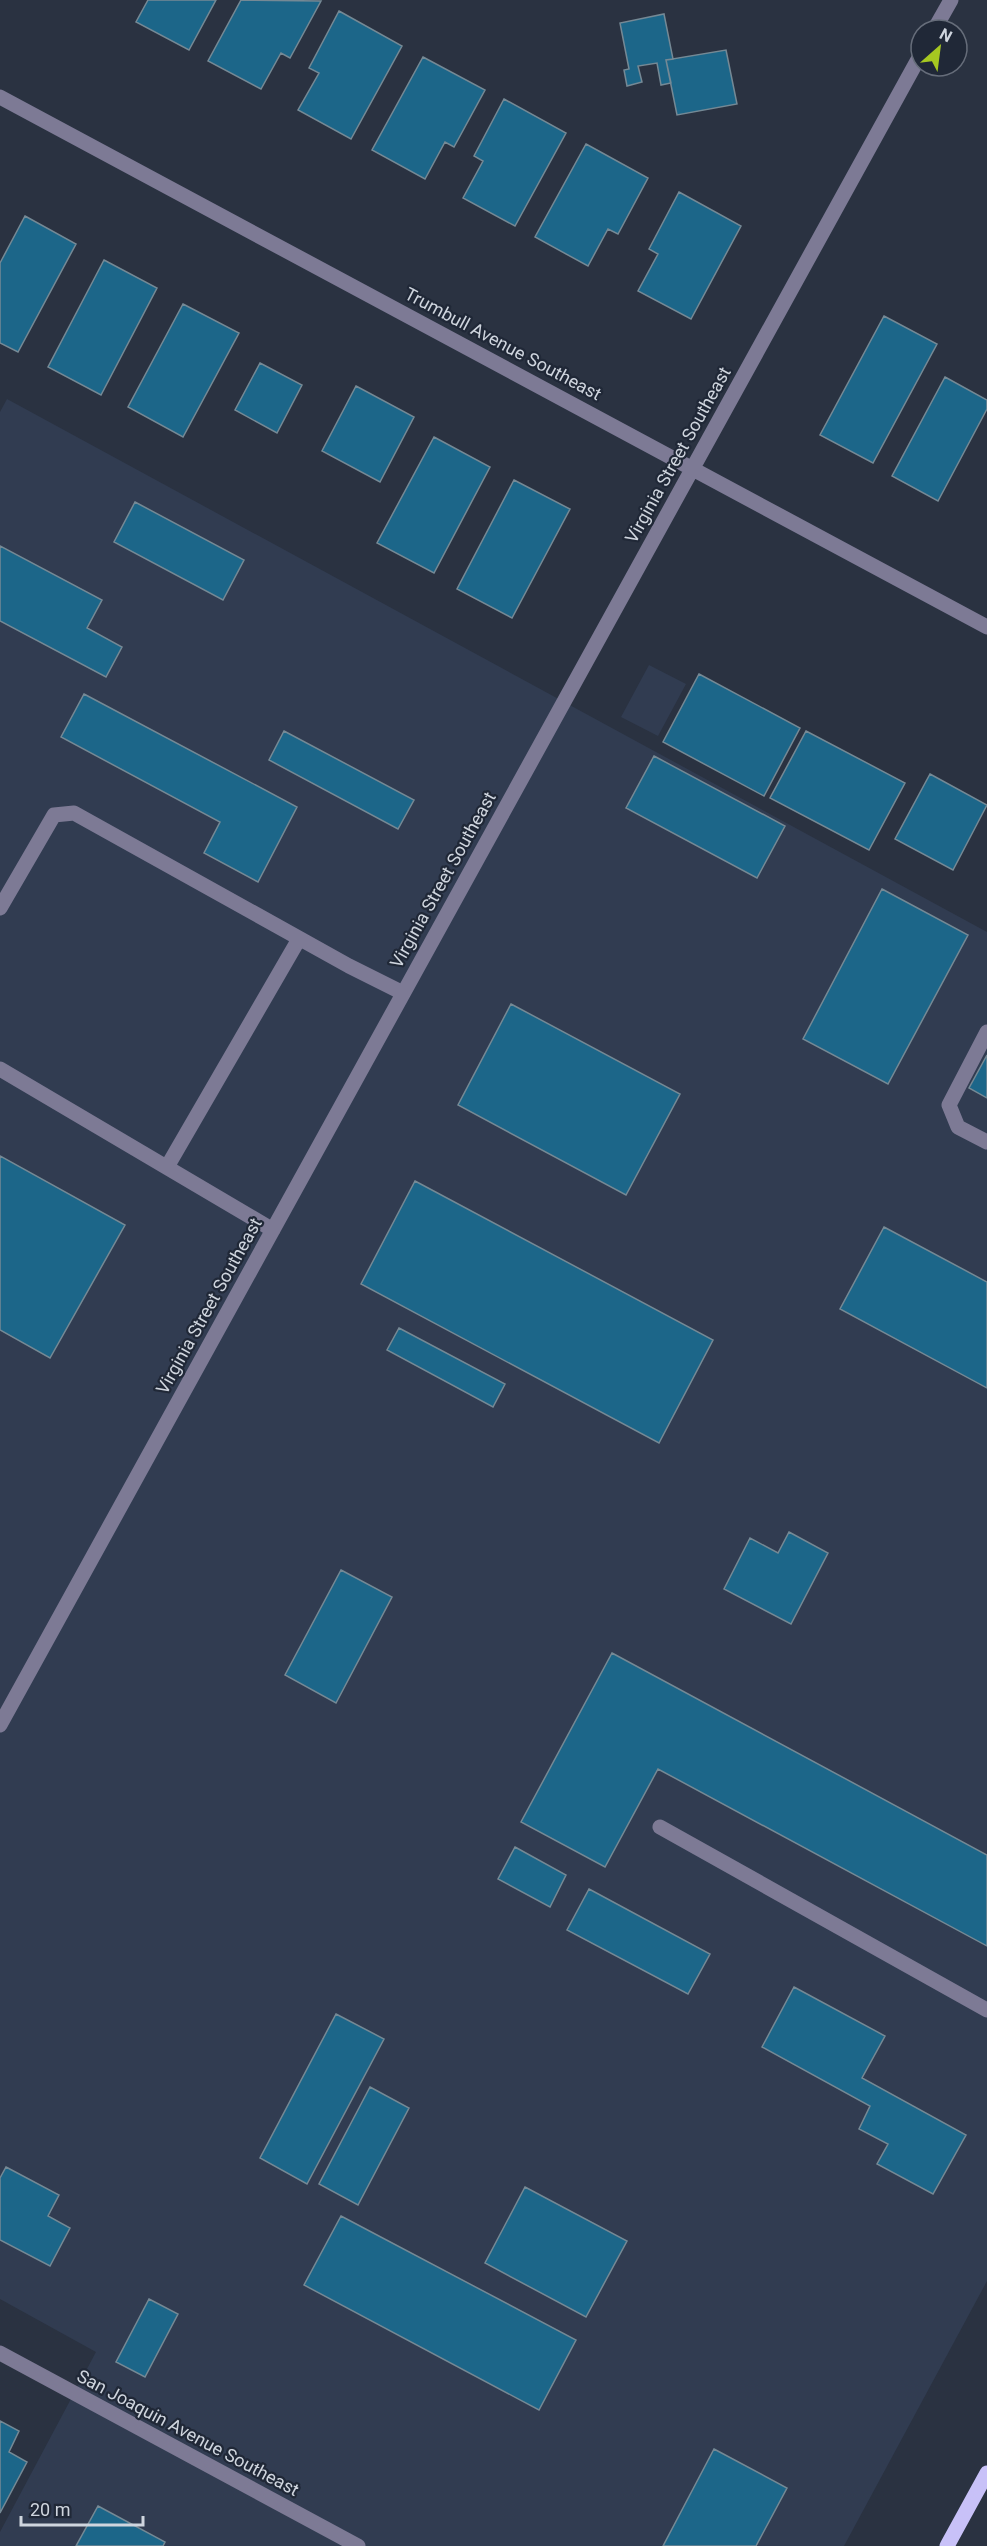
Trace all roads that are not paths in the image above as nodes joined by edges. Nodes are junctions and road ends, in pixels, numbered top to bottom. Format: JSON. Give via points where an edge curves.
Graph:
{"nodes":[{"id":1,"x":951,"y":0,"type":"edge"},
{"id":2,"x":941,"y":18,"type":"edge"},
{"id":3,"x":909,"y":76,"type":"edge"},
{"id":4,"x":0,"y":97,"type":"edge"},
{"id":5,"x":692,"y":468,"type":"junction"},
{"id":6,"x":987,"y":627,"type":"edge"},
{"id":7,"x":0,"y":908,"type":"edge"},
{"id":8,"x":299,"y":939,"type":"junction"},
{"id":9,"x":403,"y":993,"type":"junction"},
{"id":10,"x":987,"y":1032,"type":"edge"},
{"id":11,"x":0,"y":1069,"type":"edge"},
{"id":12,"x":987,"y":1142,"type":"edge"},
{"id":13,"x":167,"y":1167,"type":"junction"},
{"id":14,"x":273,"y":1230,"type":"junction"},
{"id":15,"x":0,"y":1725,"type":"edge"},
{"id":16,"x":660,"y":1827,"type":"dead end"},
{"id":17,"x":987,"y":2010,"type":"edge"},
{"id":18,"x":0,"y":2354,"type":"edge"},
{"id":19,"x":987,"y":2473,"type":"edge"},
{"id":20,"x":358,"y":2546,"type":"edge"},
{"id":21,"x":947,"y":2546,"type":"edge"}],
"edges":[{"from":1,"to":2,"type":"street"},
{"from":3,"to":5,"type":"street","name":"Virginia Street Southeast"},
{"from":4,"to":5,"type":"street","name":"Trumbull Avenue Southeast"},
{"from":5,"to":6,"type":"street","name":"Trumbull Avenue Southeast"},
{"from":5,"to":9,"type":"street","name":"Virginia Street Southeast"},
{"from":7,"to":8,"type":"street","via":[[54,815],[74,813]]},
{"from":8,"to":9,"type":"street"},
{"from":8,"to":13,"type":"street"},
{"from":9,"to":14,"type":"street","name":"Virginia Street Southeast"},
{"from":10,"to":12,"type":"street","via":[[949,1105],[958,1127]]},
{"from":11,"to":13,"type":"street"},
{"from":13,"to":14,"type":"street"},
{"from":14,"to":15,"type":"street","name":"Virginia Street Southeast"},
{"from":16,"to":17,"type":"street"},
{"from":18,"to":20,"type":"street","name":"San Joaquin Avenue Southeast"},
{"from":19,"to":21,"type":"main road"}]}
